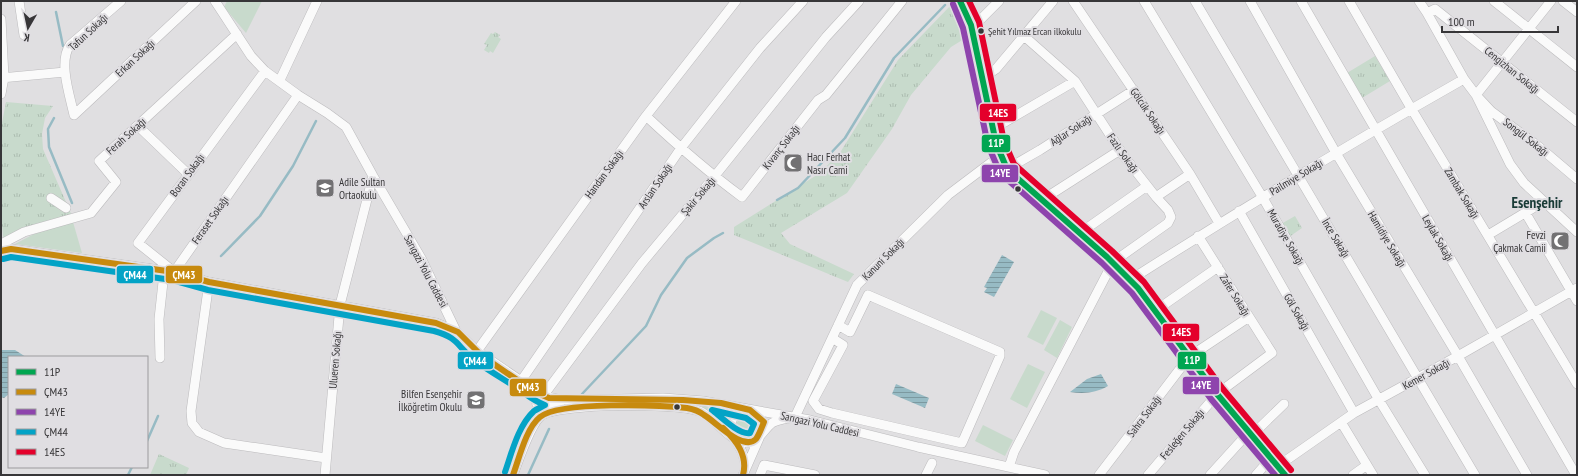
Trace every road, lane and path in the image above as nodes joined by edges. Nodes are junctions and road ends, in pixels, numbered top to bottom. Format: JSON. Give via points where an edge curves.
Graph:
{"nodes":[{"id":1,"x":19,"y":1,"type":"edge"},
{"id":2,"x":121,"y":1,"type":"edge"},
{"id":3,"x":196,"y":1,"type":"edge"},
{"id":4,"x":317,"y":1,"type":"edge"},
{"id":5,"x":736,"y":1,"type":"edge"},
{"id":6,"x":803,"y":1,"type":"edge"},
{"id":7,"x":859,"y":1,"type":"edge"},
{"id":8,"x":902,"y":1,"type":"edge"},
{"id":9,"x":960,"y":1,"type":"edge"},
{"id":10,"x":999,"y":1,"type":"edge"},
{"id":11,"x":1052,"y":1,"type":"edge"},
{"id":12,"x":1073,"y":1,"type":"edge"},
{"id":13,"x":1144,"y":1,"type":"edge"},
{"id":14,"x":1195,"y":1,"type":"edge"},
{"id":15,"x":1250,"y":1,"type":"edge"},
{"id":16,"x":1301,"y":1,"type":"edge"},
{"id":17,"x":1350,"y":1,"type":"edge"},
{"id":18,"x":1419,"y":1,"type":"edge"},
{"id":19,"x":1494,"y":1,"type":"edge"},
{"id":20,"x":1552,"y":1,"type":"edge"},
{"id":21,"x":1563,"y":1,"type":"edge"},
{"id":22,"x":219,"y":2,"type":"edge"},
{"id":23,"x":1577,"y":12,"type":"edge"},
{"id":24,"x":1427,"y":13,"type":"junction"},
{"id":25,"x":1,"y":19,"type":"edge"},
{"id":26,"x":971,"y":25,"type":"junction"},
{"id":27,"x":1528,"y":29,"type":"junction"},
{"id":28,"x":237,"y":34,"type":"junction"},
{"id":29,"x":24,"y":35,"type":"dead end"},
{"id":30,"x":1024,"y":36,"type":"junction"},
{"id":31,"x":1502,"y":62,"type":"junction"},
{"id":32,"x":1577,"y":67,"type":"edge"},
{"id":33,"x":265,"y":71,"type":"junction"},
{"id":34,"x":65,"y":72,"type":"junction"},
{"id":35,"x":982,"y":75,"type":"junction"},
{"id":36,"x":2,"y":77,"type":"edge"},
{"id":37,"x":1464,"y":79,"type":"junction"},
{"id":38,"x":280,"y":80,"type":"junction"},
{"id":39,"x":1075,"y":81,"type":"junction"},
{"id":40,"x":1134,"y":90,"type":"junction"},
{"id":41,"x":1,"y":94,"type":"edge"},
{"id":42,"x":298,"y":95,"type":"junction"},
{"id":43,"x":1476,"y":95,"type":"junction"},
{"id":44,"x":1412,"y":108,"type":"junction"},
{"id":45,"x":1097,"y":114,"type":"junction"},
{"id":46,"x":74,"y":115,"type":"joint"},
{"id":47,"x":646,"y":116,"type":"junction"},
{"id":48,"x":1577,"y":122,"type":"edge"},
{"id":49,"x":138,"y":126,"type":"junction"},
{"id":50,"x":993,"y":129,"type":"junction"},
{"id":51,"x":1375,"y":130,"type":"junction"},
{"id":52,"x":680,"y":148,"type":"junction"},
{"id":53,"x":1120,"y":150,"type":"junction"},
{"id":54,"x":1336,"y":153,"type":"junction"},
{"id":55,"x":1001,"y":155,"type":"junction"},
{"id":56,"x":1007,"y":169,"type":"junction"},
{"id":57,"x":188,"y":174,"type":"junction"},
{"id":58,"x":1190,"y":174,"type":"junction"},
{"id":59,"x":373,"y":176,"type":"junction"},
{"id":60,"x":1298,"y":176,"type":"junction"},
{"id":61,"x":714,"y":177,"type":"junction"},
{"id":62,"x":1577,"y":179,"type":"edge"},
{"id":63,"x":1147,"y":186,"type":"junction"},
{"id":64,"x":1156,"y":196,"type":"junction"},
{"id":65,"x":51,"y":198,"type":"dead end"},
{"id":66,"x":1263,"y":198,"type":"junction"},
{"id":67,"x":1042,"y":200,"type":"junction"},
{"id":68,"x":1543,"y":202,"type":"junction"},
{"id":69,"x":66,"y":208,"type":"dead end"},
{"id":70,"x":1239,"y":212,"type":"junction"},
{"id":71,"x":1525,"y":212,"type":"junction"},
{"id":72,"x":1219,"y":223,"type":"junction"},
{"id":73,"x":1577,"y":232,"type":"edge"},
{"id":74,"x":1080,"y":233,"type":"junction"},
{"id":75,"x":1488,"y":235,"type":"junction"},
{"id":76,"x":1198,"y":236,"type":"junction"},
{"id":77,"x":1,"y":244,"type":"edge"},
{"id":78,"x":1,"y":251,"type":"edge"},
{"id":79,"x":1112,"y":262,"type":"junction"},
{"id":80,"x":1218,"y":267,"type":"junction"},
{"id":81,"x":174,"y":272,"type":"junction"},
{"id":82,"x":1130,"y":280,"type":"junction"},
{"id":83,"x":209,"y":282,"type":"junction"},
{"id":84,"x":1574,"y":289,"type":"edge"},
{"id":85,"x":1577,"y":301,"type":"edge"},
{"id":86,"x":340,"y":305,"type":"junction"},
{"id":87,"x":1155,"y":311,"type":"junction"},
{"id":88,"x":1535,"y":313,"type":"junction"},
{"id":89,"x":1249,"y":317,"type":"junction"},
{"id":90,"x":838,"y":325,"type":"junction"},
{"id":91,"x":456,"y":330,"type":"junction"},
{"id":92,"x":850,"y":332,"type":"junction"},
{"id":93,"x":1495,"y":336,"type":"junction"},
{"id":94,"x":832,"y":338,"type":"junction"},
{"id":95,"x":843,"y":345,"type":"junction"},
{"id":96,"x":477,"y":351,"type":"junction"},
{"id":97,"x":1272,"y":353,"type":"joint"},
{"id":98,"x":1458,"y":356,"type":"junction"},
{"id":99,"x":1189,"y":357,"type":"junction"},
{"id":100,"x":160,"y":358,"type":"dead end"},
{"id":101,"x":1418,"y":378,"type":"junction"},
{"id":102,"x":521,"y":382,"type":"junction"},
{"id":103,"x":1577,"y":384,"type":"edge"},
{"id":104,"x":1217,"y":394,"type":"junction"},
{"id":105,"x":543,"y":396,"type":"junction"},
{"id":106,"x":578,"y":400,"type":"junction"},
{"id":107,"x":1379,"y":400,"type":"junction"},
{"id":108,"x":1284,"y":404,"type":"dead end"},
{"id":109,"x":538,"y":408,"type":"junction"},
{"id":110,"x":558,"y":410,"type":"junction"},
{"id":111,"x":752,"y":410,"type":"junction"},
{"id":112,"x":1354,"y":413,"type":"junction"},
{"id":113,"x":795,"y":417,"type":"junction"},
{"id":114,"x":1340,"y":422,"type":"junction"},
{"id":115,"x":763,"y":432,"type":"junction"},
{"id":116,"x":1250,"y":434,"type":"junction"},
{"id":117,"x":732,"y":436,"type":"junction"},
{"id":118,"x":326,"y":458,"type":"junction"},
{"id":119,"x":1275,"y":462,"type":"junction"},
{"id":120,"x":932,"y":463,"type":"dead end"},
{"id":121,"x":1367,"y":465,"type":"junction"},
{"id":122,"x":1009,"y":467,"type":"junction"},
{"id":123,"x":745,"y":472,"type":"edge"},
{"id":124,"x":325,"y":475,"type":"edge"},
{"id":125,"x":505,"y":475,"type":"edge"},
{"id":126,"x":513,"y":475,"type":"edge"},
{"id":127,"x":760,"y":475,"type":"edge"},
{"id":128,"x":815,"y":475,"type":"edge"},
{"id":129,"x":926,"y":475,"type":"edge"},
{"id":130,"x":1045,"y":475,"type":"edge"},
{"id":131,"x":1099,"y":475,"type":"edge"},
{"id":132,"x":1148,"y":475,"type":"edge"},
{"id":133,"x":1210,"y":475,"type":"edge"},
{"id":134,"x":1256,"y":475,"type":"edge"},
{"id":135,"x":1285,"y":475,"type":"edge"},
{"id":136,"x":1353,"y":475,"type":"edge"},
{"id":137,"x":1373,"y":475,"type":"edge"},
{"id":138,"x":1425,"y":475,"type":"edge"},
{"id":139,"x":1475,"y":475,"type":"edge"},
{"id":140,"x":1527,"y":475,"type":"edge"},
{"id":141,"x":1576,"y":475,"type":"edge"}],
"edges":[{"from":1,"to":29,"type":"street"},
{"from":2,"to":34,"type":"street","name":"Tafun Sokağı","via":[[70,45],[65,55]]},
{"from":3,"to":46,"type":"street","name":"Erkan Sokağı"},
{"from":4,"to":38,"type":"street"},
{"from":5,"to":47,"type":"street","name":"Handan Sokağı"},
{"from":6,"to":52,"type":"street","name":"Arslan Sokağı","via":[[760,48]]},
{"from":7,"to":61,"type":"street","name":"Şakir Sokağı","via":[[826,37]]},
{"from":8,"to":61,"type":"street","name":"Kıvanç Sokağı","via":[[826,94],[818,100],[742,197]]},
{"from":9,"to":26,"type":"main road"},
{"from":10,"to":26,"type":"street","via":[[978,22]]},
{"from":11,"to":30,"type":"street"},
{"from":12,"to":40,"type":"street","name":"Gölcük Sokağı"},
{"from":13,"to":66,"type":"street","name":"Muradiye Sokağı"},
{"from":14,"to":60,"type":"street","name":"İnce Sokağı"},
{"from":15,"to":54,"type":"street","name":"Hamidiye Sokağı"},
{"from":16,"to":51,"type":"street","name":"Leylak Sokağı"},
{"from":17,"to":44,"type":"street","name":"Zambak Sokağı"},
{"from":18,"to":24,"type":"street"},
{"from":19,"to":27,"type":"street"},
{"from":20,"to":27,"type":"street"},
{"from":21,"to":23,"type":"street"},
{"from":22,"to":28,"type":"street","name":"Sarıgazi Yolu Caddesi"},
{"from":24,"to":31,"type":"street","name":"Cengizhan Sokağı","via":[[1435,9]]},
{"from":24,"to":37,"type":"street"},
{"from":25,"to":36,"type":"street"},
{"from":26,"to":35,"type":"main road"},
{"from":27,"to":31,"type":"street"},
{"from":27,"to":32,"type":"street"},
{"from":28,"to":33,"type":"street","name":"Sarıgazi Yolu Caddesi","via":[[251,56]]},
{"from":28,"to":49,"type":"street","name":"Ferah Sokağı"},
{"from":30,"to":35,"type":"street","via":[[996,69],[990,74]]},
{"from":30,"to":39,"type":"street","name":"Fazlı Sokağı"},
{"from":31,"to":43,"type":"street"},
{"from":31,"to":48,"type":"street","name":"Cengizhan Sokağı"},
{"from":33,"to":38,"type":"street","name":"Sarıgazi Yolu Caddesi"},
{"from":33,"to":57,"type":"street","name":"Boran Sokağı"},
{"from":34,"to":36,"type":"street"},
{"from":34,"to":46,"type":"street","name":"Tafun Sokağı"},
{"from":35,"to":50,"type":"main road"},
{"from":36,"to":41,"type":"street"},
{"from":37,"to":43,"type":"street"},
{"from":37,"to":44,"type":"street","name":"Pailmiye Sokağı"},
{"from":38,"to":42,"type":"street","name":"Sarıgazi Yolu Caddesi"},
{"from":39,"to":45,"type":"street","name":"Fazlı Sokağı"},
{"from":39,"to":50,"type":"street"},
{"from":40,"to":45,"type":"street","name":"Ağlar Sokağı"},
{"from":40,"to":58,"type":"street","name":"Gölcük Sokağı"},
{"from":42,"to":59,"type":"street","name":"Sarıgazi Yolu Caddesi","via":[[346,127]]},
{"from":42,"to":81,"type":"street","name":"Feraset Sokağı"},
{"from":43,"to":62,"type":"street","name":"Songül Sokağı"},
{"from":43,"to":68,"type":"street","via":[[1510,164]]},
{"from":44,"to":51,"type":"street","name":"Pailmiye Sokağı"},
{"from":44,"to":75,"type":"street","name":"Zambak Sokağı"},
{"from":45,"to":53,"type":"street","name":"Fazlı Sokağı"},
{"from":45,"to":56,"type":"street","name":"Ağlar Sokağı"},
{"from":47,"to":52,"type":"street","name":"Kıvanç Sokağı"},
{"from":47,"to":96,"type":"street","name":"Handan Sokağı"},
{"from":49,"to":57,"type":"street"},
{"from":49,"to":77,"type":"street","name":"Ferah Sokağı","via":[[99,161],[116,182],[91,213],[24,232]]},
{"from":50,"to":55,"type":"main road"},
{"from":51,"to":54,"type":"street","name":"Pailmiye Sokağı"},
{"from":51,"to":93,"type":"street","name":"Leylak Sokağı"},
{"from":52,"to":61,"type":"street","name":"Kıvanç Sokağı"},
{"from":52,"to":102,"type":"street","name":"Arslan Sokağı"},
{"from":53,"to":63,"type":"street","name":"Fazlı Sokağı"},
{"from":53,"to":67,"type":"street"},
{"from":54,"to":60,"type":"street","name":"Pailmiye Sokağı"},
{"from":54,"to":98,"type":"street","name":"Hamidiye Sokağı"},
{"from":55,"to":56,"type":"main road"},
{"from":55,"to":90,"type":"street","name":"Kanuni Sokağı","via":[[948,195],[857,285]]},
{"from":56,"to":67,"type":"main road"},
{"from":57,"to":81,"type":"street","name":"Boran Sokağı","via":[[138,243]]},
{"from":58,"to":64,"type":"street"},
{"from":58,"to":72,"type":"street","name":"Gölcük Sokağı"},
{"from":59,"to":86,"type":"street","name":"Ulueren Sokağı"},
{"from":59,"to":91,"type":"street","name":"Sarıgazi Yolu Caddesi","via":[[421,258]]},
{"from":60,"to":66,"type":"street","name":"Pailmiye Sokağı"},
{"from":60,"to":101,"type":"street","name":"İnce Sokağı"},
{"from":61,"to":105,"type":"street","name":"Şakir Sokağı","via":[[642,263]]},
{"from":63,"to":64,"type":"street","name":"Fazlı Sokağı"},
{"from":63,"to":74,"type":"street"},
{"from":64,"to":79,"type":"street","name":"Fazlı Sokağı","via":[[1170,213],[1168,223]]},
{"from":65,"to":69,"type":"street"},
{"from":66,"to":70,"type":"street","name":"Pailmiye Sokağı"},
{"from":66,"to":107,"type":"street","name":"Muradiye Sokağı"},
{"from":67,"to":74,"type":"main road"},
{"from":68,"to":71,"type":"street"},
{"from":68,"to":73,"type":"street"},
{"from":70,"to":72,"type":"street","name":"Pailmiye Sokağı"},
{"from":70,"to":112,"type":"street","name":"Göl Sokağı"},
{"from":71,"to":75,"type":"street"},
{"from":71,"to":84,"type":"street"},
{"from":72,"to":76,"type":"street","name":"Pailmiye Sokağı"},
{"from":74,"to":79,"type":"main road"},
{"from":75,"to":88,"type":"street","name":"Zambak Sokağı"},
{"from":76,"to":80,"type":"street","name":"Zafer Sokağı"},
{"from":76,"to":82,"type":"street","name":"Pailmiye Sokağı"},
{"from":78,"to":81,"type":"street","via":[[11,249]]},
{"from":79,"to":82,"type":"main road"},
{"from":79,"to":122,"type":"street","via":[[1014,452]]},
{"from":80,"to":87,"type":"street"},
{"from":80,"to":89,"type":"street","name":"Zafer Sokağı"},
{"from":81,"to":83,"type":"street"},
{"from":81,"to":100,"type":"street","name":"Feraset Sokağı","via":[[163,282],[159,318]]},
{"from":82,"to":87,"type":"main road"},
{"from":83,"to":86,"type":"street"},
{"from":83,"to":118,"type":"street","via":[[191,411],[195,428],[204,435],[224,443]]},
{"from":84,"to":85,"type":"street"},
{"from":84,"to":88,"type":"street","name":"Kemer Sokağı"},
{"from":86,"to":91,"type":"street","via":[[436,323]]},
{"from":86,"to":118,"type":"street","name":"Ulueren Sokağı"},
{"from":87,"to":99,"type":"main road"},
{"from":88,"to":93,"type":"street","name":"Kemer Sokağı"},
{"from":88,"to":103,"type":"street","name":"Zambak Sokağı"},
{"from":89,"to":97,"type":"street","name":"Zafer Sokağı"},
{"from":89,"to":99,"type":"street","name":"Sahra Sokağı"},
{"from":90,"to":92,"type":"street"},
{"from":90,"to":94,"type":"street","name":"Kanuni Sokağı"},
{"from":91,"to":96,"type":"street","name":"Sarıgazi Yolu Caddesi"},
{"from":92,"to":95,"type":"street"},
{"from":92,"to":95,"type":"street","via":[[868,295],[1000,352],[962,443],[832,413],[817,407],[813,401]]},
{"from":93,"to":98,"type":"street","name":"Kemer Sokağı"},
{"from":93,"to":141,"type":"street","name":"Leylak Sokağı"},
{"from":94,"to":95,"type":"street"},
{"from":94,"to":113,"type":"street","name":"Kanuni Sokağı"},
{"from":96,"to":102,"type":"street","name":"Sarıgazi Yolu Caddesi"},
{"from":97,"to":104,"type":"street","name":"Fesleğen Sokağı"},
{"from":98,"to":101,"type":"street","name":"Kemer Sokağı"},
{"from":98,"to":140,"type":"street","name":"Hamidiye Sokağı"},
{"from":99,"to":104,"type":"main road"},
{"from":99,"to":131,"type":"street","name":"Sahra Sokağı"},
{"from":101,"to":107,"type":"street","name":"Kemer Sokağı"},
{"from":101,"to":139,"type":"street","name":"İnce Sokağı"},
{"from":102,"to":105,"type":"street","name":"Sarıgazi Yolu Caddesi"},
{"from":102,"to":109,"type":"street","via":[[536,401]]},
{"from":104,"to":116,"type":"main road"},
{"from":104,"to":132,"type":"street","name":"Fesleğen Sokağı"},
{"from":105,"to":106,"type":"street","name":"Sarıgazi Yolu Caddesi","via":[[557,400]]},
{"from":106,"to":109,"type":"street"},
{"from":106,"to":111,"type":"street","name":"Sarıgazi Yolu Caddesi","via":[[663,398],[703,401]]},
{"from":107,"to":112,"type":"street","name":"Kemer Sokağı"},
{"from":107,"to":138,"type":"street","name":"Muradiye Sokağı"},
{"from":108,"to":116,"type":"street"},
{"from":109,"to":110,"type":"street","via":[[547,411]]},
{"from":109,"to":125,"type":"street","via":[[529,418]]},
{"from":110,"to":117,"type":"street","via":[[637,405],[682,408],[700,412]]},
{"from":110,"to":126,"type":"street","via":[[542,416],[535,424]]},
{"from":111,"to":113,"type":"street","name":"Sarıgazi Yolu Caddesi"},
{"from":111,"to":115,"type":"street","via":[[759,414],[763,421]]},
{"from":111,"to":117,"type":"street","via":[[736,414],[732,419]]},
{"from":112,"to":114,"type":"street","name":"Kemer Sokağı"},
{"from":113,"to":115,"type":"street","via":[[772,423]]},
{"from":113,"to":122,"type":"street","name":"Sarıgazi Yolu Caddesi"},
{"from":114,"to":119,"type":"street","name":"Kemer Sokağı"},
{"from":114,"to":121,"type":"street"},
{"from":115,"to":117,"type":"street","via":[[754,442],[749,443],[740,442]]},
{"from":115,"to":123,"type":"street"},
{"from":116,"to":119,"type":"main road"},
{"from":116,"to":133,"type":"street"},
{"from":117,"to":123,"type":"street","via":[[742,453]]},
{"from":118,"to":124,"type":"street","name":"Ulueren Sokağı"},
{"from":119,"to":134,"type":"street","name":"Kemer Sokağı"},
{"from":119,"to":135,"type":"main road"},
{"from":120,"to":129,"type":"street"},
{"from":121,"to":136,"type":"street"},
{"from":121,"to":137,"type":"street"},
{"from":122,"to":130,"type":"street","name":"Sarıgazi Yolu Caddesi"},
{"from":127,"to":128,"type":"street","via":[[764,465]]}]}
